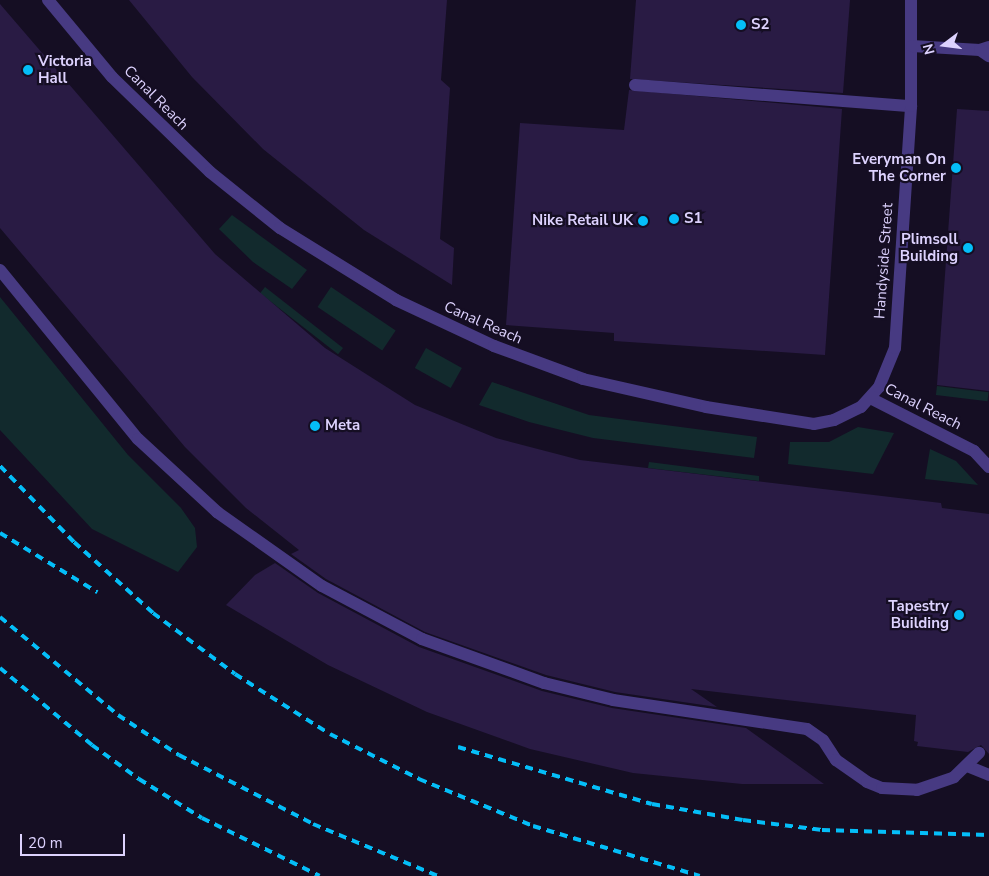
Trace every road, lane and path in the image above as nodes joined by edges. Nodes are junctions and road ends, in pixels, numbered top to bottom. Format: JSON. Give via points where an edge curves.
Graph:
{"nodes":[{"id":1,"x":48,"y":0,"type":"edge"},
{"id":2,"x":912,"y":0,"type":"edge"},
{"id":3,"x":912,"y":46,"type":"junction"},
{"id":4,"x":986,"y":51,"type":"edge"},
{"id":5,"x":635,"y":85,"type":"dead end"},
{"id":6,"x":911,"y":106,"type":"junction"},
{"id":7,"x":0,"y":270,"type":"edge"},
{"id":8,"x":870,"y":398,"type":"junction"},
{"id":9,"x":989,"y":467,"type":"edge"},
{"id":10,"x":979,"y":753,"type":"dead end"},
{"id":11,"x":967,"y":766,"type":"junction"},
{"id":12,"x":989,"y":775,"type":"edge"}],
"edges":[{"from":1,"to":8,"type":"street","name":"Canal Reach","via":[[112,77],[210,172],[325,258],[447,326],[583,379],[794,422],[834,420]]},
{"from":2,"to":3,"type":"street","name":"Handyside Street"},
{"from":3,"to":4,"type":"street"},
{"from":3,"to":6,"type":"street","name":"Handyside Street"},
{"from":5,"to":6,"type":"street"},
{"from":6,"to":8,"type":"street","name":"Handyside Street","via":[[894,348],[888,369]]},
{"from":7,"to":11,"type":"street","via":[[85,379],[144,445],[216,512],[330,591],[422,639],[544,683],[613,700],[807,729],[823,740],[836,760],[867,782],[882,788],[917,790],[942,783]]},
{"from":8,"to":9,"type":"street","name":"Canal Reach","via":[[974,451]]},
{"from":10,"to":11,"type":"street"},
{"from":11,"to":12,"type":"street"}]}
